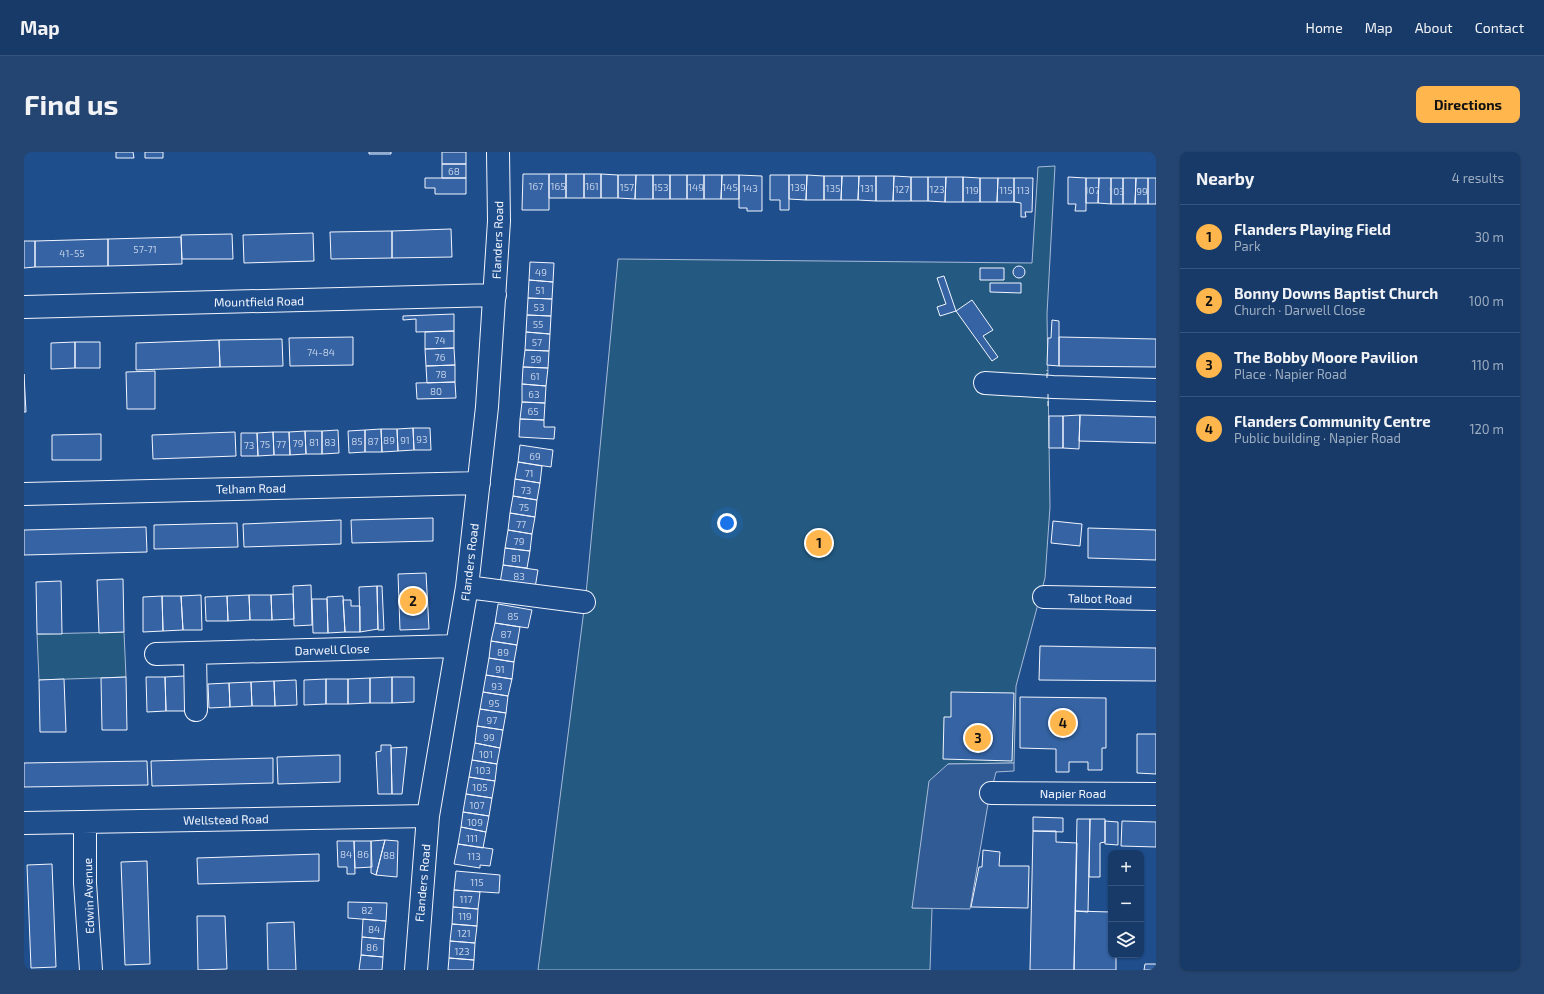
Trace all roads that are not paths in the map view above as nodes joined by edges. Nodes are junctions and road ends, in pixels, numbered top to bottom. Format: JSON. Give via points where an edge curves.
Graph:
{"nodes":[{"id":1,"x":498,"y":152,"type":"edge"},
{"id":2,"x":495,"y":295,"type":"junction"},
{"id":3,"x":24,"y":307,"type":"edge"},
{"id":4,"x":986,"y":383,"type":"dead end"},
{"id":5,"x":1156,"y":390,"type":"edge"},
{"id":6,"x":479,"y":483,"type":"junction"},
{"id":7,"x":24,"y":494,"type":"edge"},
{"id":8,"x":467,"y":587,"type":"junction"},
{"id":9,"x":1044,"y":597,"type":"dead end"},
{"id":10,"x":1156,"y":599,"type":"edge"},
{"id":11,"x":584,"y":602,"type":"dead end"},
{"id":12,"x":456,"y":646,"type":"junction"},
{"id":13,"x":201,"y":653,"type":"junction"},
{"id":14,"x":156,"y":654,"type":"dead end"},
{"id":15,"x":196,"y":710,"type":"dead end"},
{"id":16,"x":991,"y":793,"type":"dead end"},
{"id":17,"x":1156,"y":794,"type":"edge"},
{"id":18,"x":428,"y":816,"type":"junction"},
{"id":19,"x":85,"y":822,"type":"junction"},
{"id":20,"x":24,"y":823,"type":"edge"},
{"id":21,"x":91,"y":970,"type":"edge"},
{"id":22,"x":416,"y":970,"type":"edge"}],
"edges":[{"from":1,"to":2,"type":"street","name":"Flanders Road","via":[[499,221]]},
{"from":2,"to":3,"type":"street","name":"Mountfield Road"},
{"from":2,"to":6,"type":"street","name":"Flanders Road"},
{"from":4,"to":5,"type":"street"},
{"from":6,"to":7,"type":"street","name":"Telham Road"},
{"from":6,"to":8,"type":"street","name":"Flanders Road"},
{"from":8,"to":11,"type":"street"},
{"from":8,"to":12,"type":"street","name":"Flanders Road"},
{"from":9,"to":10,"type":"street","name":"Talbot Road"},
{"from":12,"to":13,"type":"street","name":"Darwell Close"},
{"from":12,"to":18,"type":"street","name":"Flanders Road"},
{"from":13,"to":14,"type":"street","name":"Darwell Close"},
{"from":13,"to":15,"type":"street"},
{"from":16,"to":17,"type":"street","name":"Napier Road"},
{"from":18,"to":19,"type":"street","name":"Wellstead Road"},
{"from":18,"to":22,"type":"street","name":"Flanders Road"},
{"from":19,"to":20,"type":"street","name":"Wellstead Road"},
{"from":19,"to":21,"type":"street","name":"Edwin Avenue"}]}
